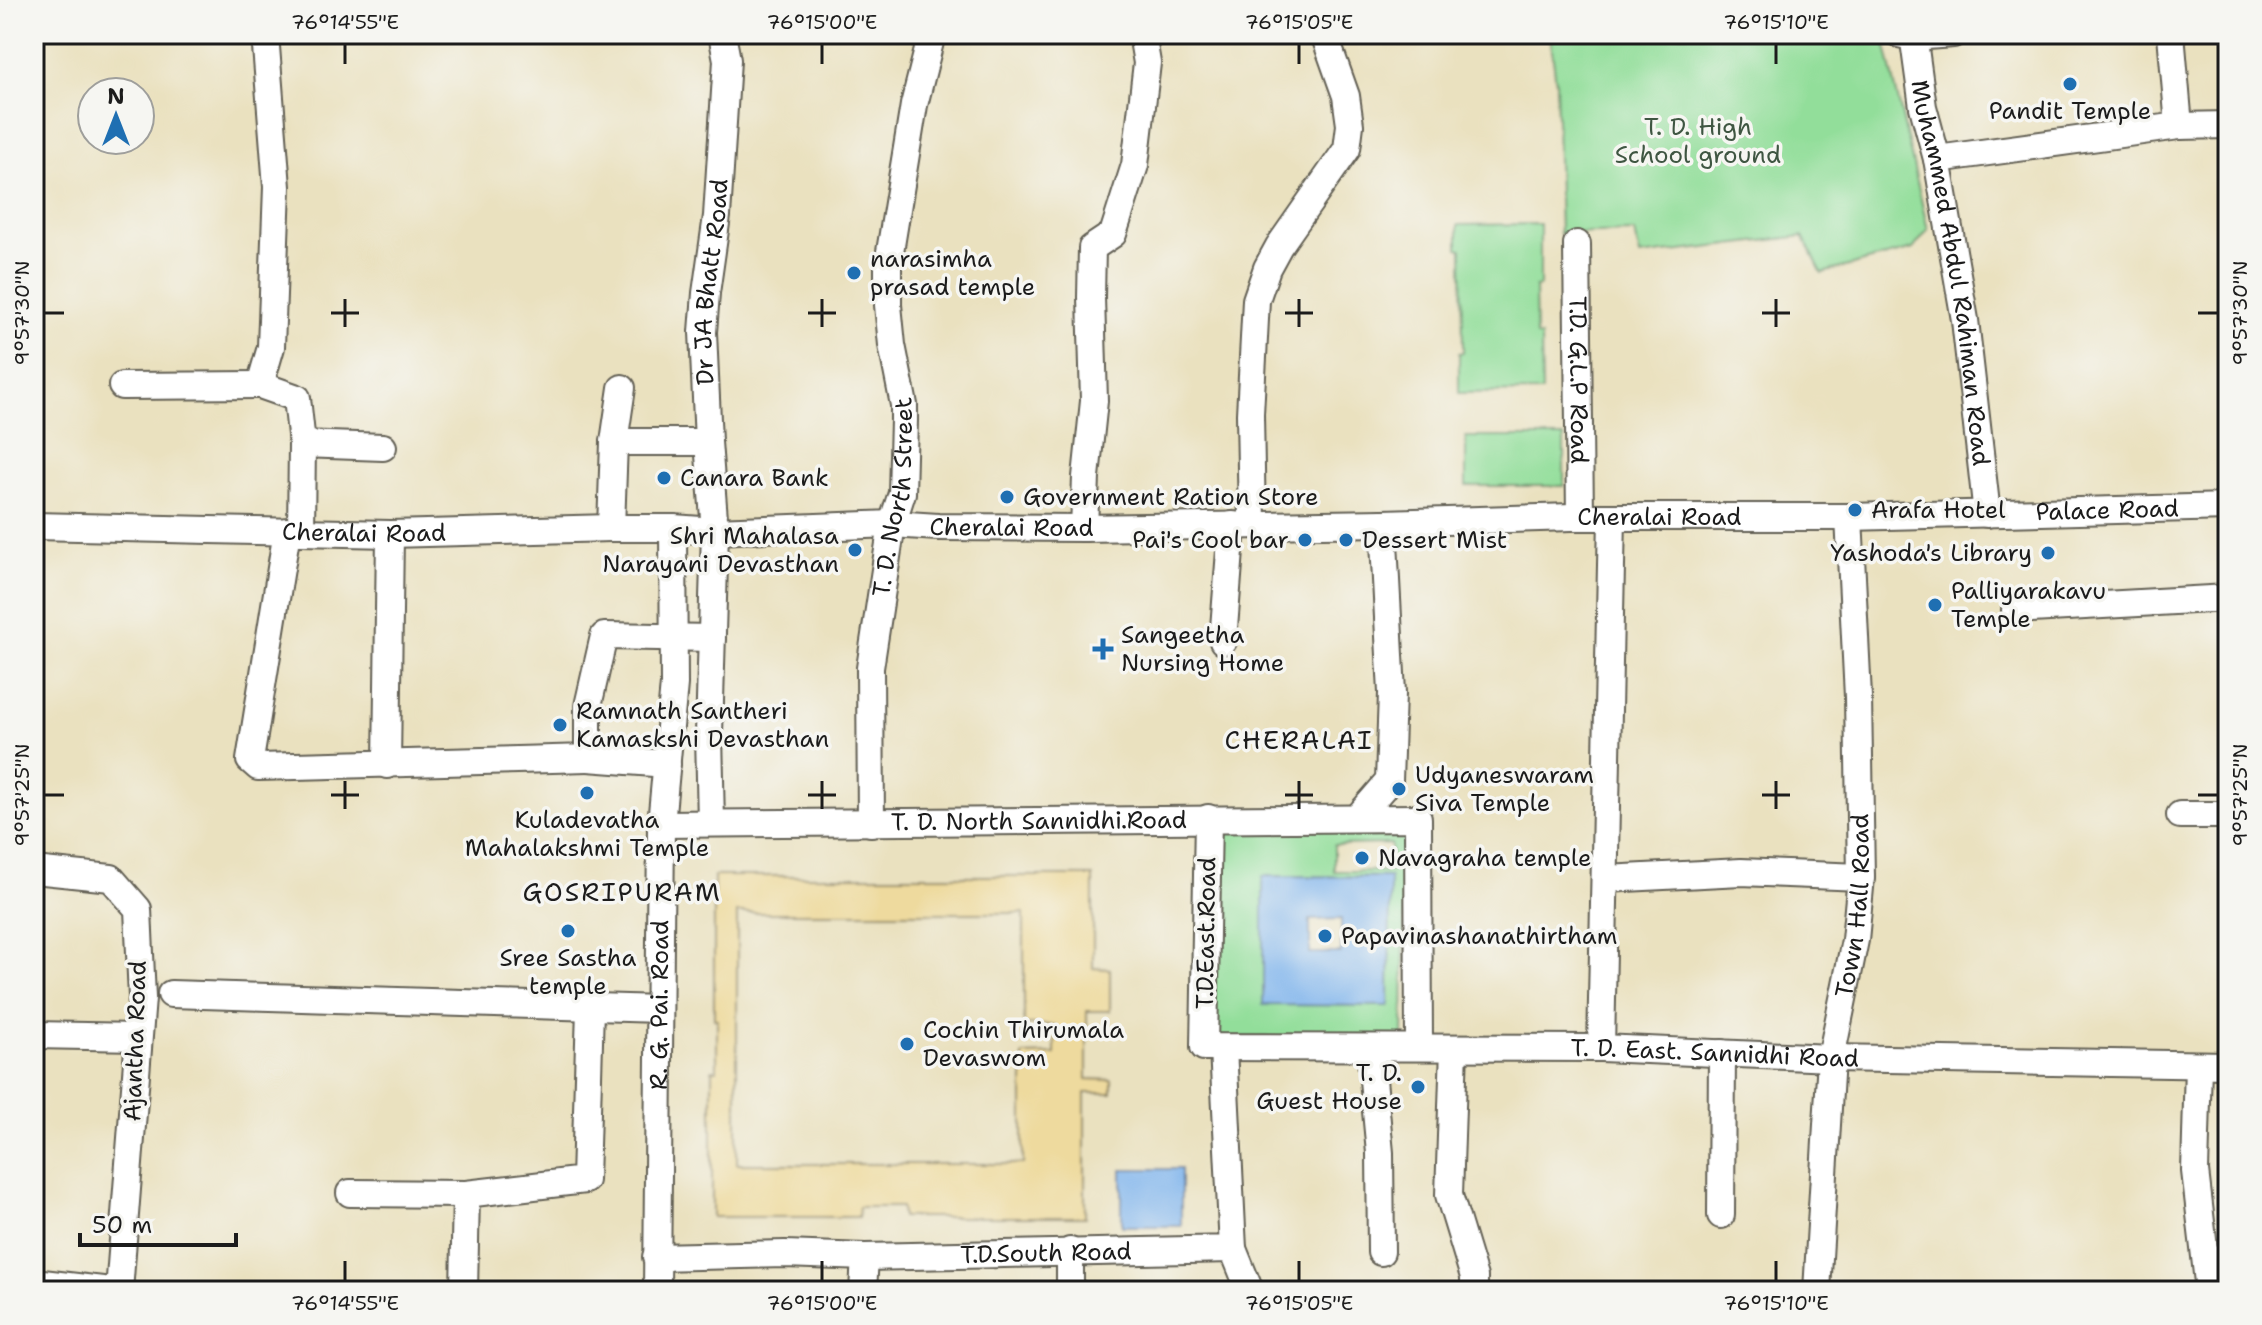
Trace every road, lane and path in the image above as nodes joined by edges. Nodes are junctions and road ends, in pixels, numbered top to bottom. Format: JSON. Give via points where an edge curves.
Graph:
{"nodes":[{"id":1,"x":265,"y":34,"type":"edge"},
{"id":2,"x":722,"y":34,"type":"edge"},
{"id":3,"x":932,"y":34,"type":"edge"},
{"id":4,"x":1142,"y":34,"type":"edge"},
{"id":5,"x":1324,"y":34,"type":"edge"},
{"id":6,"x":1953,"y":34,"type":"edge"},
{"id":7,"x":2171,"y":34,"type":"edge"},
{"id":8,"x":1909,"y":35,"type":"edge"},
{"id":9,"x":2228,"y":125,"type":"edge"},
{"id":10,"x":2179,"y":126,"type":"junction"},
{"id":11,"x":1937,"y":159,"type":"junction"},
{"id":12,"x":1577,"y":244,"type":"dead end"},
{"id":13,"x":260,"y":385,"type":"junction"},
{"id":14,"x":122,"y":386,"type":"dead end"},
{"id":15,"x":622,"y":388,"type":"dead end"},
{"id":16,"x":614,"y":442,"type":"junction"},
{"id":17,"x":708,"y":442,"type":"junction"},
{"id":18,"x":302,"y":444,"type":"junction"},
{"id":19,"x":383,"y":447,"type":"dead end"},
{"id":20,"x":2228,"y":507,"type":"edge"},
{"id":21,"x":1987,"y":514,"type":"junction"},
{"id":22,"x":1580,"y":517,"type":"junction"},
{"id":23,"x":1612,"y":517,"type":"junction"},
{"id":24,"x":1849,"y":517,"type":"junction"},
{"id":25,"x":1383,"y":523,"type":"junction"},
{"id":26,"x":892,"y":524,"type":"junction"},
{"id":27,"x":1242,"y":525,"type":"junction"},
{"id":28,"x":34,"y":526,"type":"edge"},
{"id":29,"x":611,"y":528,"type":"junction"},
{"id":30,"x":673,"y":528,"type":"junction"},
{"id":31,"x":1084,"y":528,"type":"junction"},
{"id":32,"x":715,"y":531,"type":"junction"},
{"id":33,"x":294,"y":532,"type":"junction"},
{"id":34,"x":390,"y":534,"type":"junction"},
{"id":35,"x":2228,"y":598,"type":"edge"},
{"id":36,"x":2015,"y":610,"type":"dead end"},
{"id":37,"x":673,"y":637,"type":"junction"},
{"id":38,"x":712,"y":638,"type":"junction"},
{"id":39,"x":1223,"y":641,"type":"dead end"},
{"id":40,"x":588,"y":758,"type":"junction"},
{"id":41,"x":667,"y":764,"type":"junction"},
{"id":42,"x":387,"y":765,"type":"junction"},
{"id":43,"x":2180,"y":815,"type":"dead end"},
{"id":44,"x":2228,"y":815,"type":"edge"},
{"id":45,"x":1208,"y":818,"type":"junction"},
{"id":46,"x":1357,"y":818,"type":"junction"},
{"id":47,"x":711,"y":823,"type":"junction"},
{"id":48,"x":871,"y":823,"type":"junction"},
{"id":49,"x":661,"y":824,"type":"junction"},
{"id":50,"x":34,"y":870,"type":"edge"},
{"id":51,"x":1861,"y":877,"type":"junction"},
{"id":52,"x":1606,"y":879,"type":"junction"},
{"id":53,"x":171,"y":994,"type":"dead end"},
{"id":54,"x":590,"y":1008,"type":"junction"},
{"id":55,"x":659,"y":1009,"type":"junction"},
{"id":56,"x":34,"y":1035,"type":"edge"},
{"id":57,"x":138,"y":1037,"type":"junction"},
{"id":58,"x":1214,"y":1047,"type":"junction"},
{"id":59,"x":1419,"y":1047,"type":"junction"},
{"id":60,"x":1370,"y":1048,"type":"junction"},
{"id":61,"x":1454,"y":1048,"type":"junction"},
{"id":62,"x":1601,"y":1048,"type":"junction"},
{"id":63,"x":1722,"y":1053,"type":"junction"},
{"id":64,"x":1831,"y":1058,"type":"junction"},
{"id":65,"x":2198,"y":1065,"type":"junction"},
{"id":66,"x":2228,"y":1065,"type":"edge"},
{"id":67,"x":350,"y":1193,"type":"dead end"},
{"id":68,"x":466,"y":1194,"type":"junction"},
{"id":69,"x":1721,"y":1215,"type":"dead end"},
{"id":70,"x":1233,"y":1249,"type":"junction"},
{"id":71,"x":1070,"y":1251,"type":"junction"},
{"id":72,"x":1381,"y":1252,"type":"dead end"},
{"id":73,"x":656,"y":1257,"type":"junction"},
{"id":74,"x":865,"y":1257,"type":"junction"},
{"id":75,"x":34,"y":1282,"type":"edge"},
{"id":76,"x":111,"y":1291,"type":"edge"},
{"id":77,"x":119,"y":1291,"type":"edge"},
{"id":78,"x":464,"y":1291,"type":"edge"},
{"id":79,"x":657,"y":1291,"type":"edge"},
{"id":80,"x":863,"y":1291,"type":"edge"},
{"id":81,"x":1070,"y":1291,"type":"edge"},
{"id":82,"x":1250,"y":1291,"type":"edge"},
{"id":83,"x":1474,"y":1291,"type":"edge"},
{"id":84,"x":1817,"y":1291,"type":"edge"},
{"id":85,"x":2209,"y":1291,"type":"edge"}],
"edges":[{"from":1,"to":13,"type":"street","via":[[277,187],[271,347]]},
{"from":2,"to":17,"type":"street","name":"Dr JA Bhatt Road","via":[[727,60],[703,332]]},
{"from":3,"to":26,"type":"street","name":"T. D. North Street","via":[[914,105],[888,264],[891,332],[904,405],[902,493]]},
{"from":4,"to":31,"type":"street","via":[[1147,63],[1135,165],[1113,234],[1092,248],[1094,401]]},
{"from":5,"to":27,"type":"street","via":[[1346,96],[1347,149],[1279,246],[1256,300]]},
{"from":6,"to":8,"type":"street"},
{"from":7,"to":10,"type":"street"},
{"from":8,"to":11,"type":"street","name":"Muhammed Abdul Rahiman Road"},
{"from":9,"to":10,"type":"street"},
{"from":10,"to":11,"type":"street"},
{"from":11,"to":21,"type":"street","name":"Muhammed Abdul Rahiman Road","via":[[1965,320]]},
{"from":12,"to":22,"type":"street","name":"T.D. G.L.P Road"},
{"from":13,"to":14,"type":"street"},
{"from":13,"to":18,"type":"street","via":[[297,398]]},
{"from":15,"to":16,"type":"street"},
{"from":16,"to":17,"type":"street"},
{"from":16,"to":29,"type":"street"},
{"from":17,"to":32,"type":"street","name":"Dr JA Bhatt Road"},
{"from":18,"to":19,"type":"street"},
{"from":18,"to":33,"type":"street"},
{"from":20,"to":21,"type":"street","name":"Palace Road"},
{"from":21,"to":24,"type":"street","name":"Cheralai Road"},
{"from":22,"to":23,"type":"street","name":"Cheralai Road"},
{"from":22,"to":25,"type":"street","name":"Cheralai Road"},
{"from":23,"to":24,"type":"street","name":"Cheralai Road"},
{"from":23,"to":52,"type":"street"},
{"from":24,"to":51,"type":"street","name":"Town Hall Road"},
{"from":25,"to":27,"type":"street","name":"Cheralai Road"},
{"from":25,"to":46,"type":"street","via":[[1392,693],[1389,781]]},
{"from":26,"to":31,"type":"street","name":"Cheralai Road"},
{"from":26,"to":32,"type":"street","name":"Cheralai Road"},
{"from":26,"to":48,"type":"street","name":"T. D. North Street","via":[[870,668]]},
{"from":27,"to":31,"type":"street","name":"Cheralai Road"},
{"from":27,"to":39,"type":"street"},
{"from":28,"to":33,"type":"street","name":"Cheralai Road"},
{"from":29,"to":30,"type":"street","name":"Cheralai Road"},
{"from":29,"to":34,"type":"street","name":"Cheralai Road"},
{"from":30,"to":32,"type":"street","name":"Cheralai Road"},
{"from":30,"to":37,"type":"street","name":"R. G. Pai. Road"},
{"from":32,"to":38,"type":"street","name":"Dr JA Bhatt Road"},
{"from":33,"to":34,"type":"street","name":"Cheralai Road"},
{"from":33,"to":42,"type":"street","via":[[250,760],[258,767]]},
{"from":34,"to":42,"type":"street"},
{"from":35,"to":36,"type":"street"},
{"from":37,"to":38,"type":"street"},
{"from":37,"to":40,"type":"street","via":[[604,636],[588,706]]},
{"from":37,"to":41,"type":"street","name":"R. G. Pai. Road"},
{"from":38,"to":47,"type":"street","name":"Dr JA Bhatt Road"},
{"from":40,"to":41,"type":"street"},
{"from":40,"to":42,"type":"street"},
{"from":41,"to":49,"type":"street","name":"R. G. Pai. Road"},
{"from":43,"to":44,"type":"street"},
{"from":45,"to":46,"type":"street","name":"T. D. North Sannidhi.Road"},
{"from":45,"to":48,"type":"street","name":"T. D. North Sannidhi.Road"},
{"from":45,"to":58,"type":"street","name":"T.D.East.Road"},
{"from":46,"to":59,"type":"street","name":"T. D. North Sannidhi.Road","via":[[1418,818]]},
{"from":47,"to":48,"type":"street","name":"T. D. North Sannidhi.Road"},
{"from":47,"to":49,"type":"street","name":"T. D. North Sannidhi.Road"},
{"from":49,"to":55,"type":"street","name":"R. G. Pai. Road"},
{"from":50,"to":57,"type":"street","name":"Ajantha Road","via":[[111,878],[138,909]]},
{"from":51,"to":52,"type":"street","via":[[1741,872]]},
{"from":51,"to":64,"type":"street","name":"Town Hall Road","via":[[1855,940]]},
{"from":52,"to":62,"type":"street"},
{"from":53,"to":54,"type":"street"},
{"from":54,"to":55,"type":"street"},
{"from":54,"to":68,"type":"street","via":[[585,1180]]},
{"from":55,"to":73,"type":"street","name":"R. G. Pai. Road"},
{"from":56,"to":57,"type":"street"},
{"from":57,"to":77,"type":"street","name":"Ajantha Road"},
{"from":58,"to":60,"type":"street","name":"T. D. East. Sannidhi Road"},
{"from":58,"to":70,"type":"street"},
{"from":59,"to":60,"type":"street","name":"T. D. East. Sannidhi Road"},
{"from":59,"to":61,"type":"street","name":"T. D. East. Sannidhi Road"},
{"from":60,"to":72,"type":"street","via":[[1380,1153]]},
{"from":61,"to":62,"type":"street","name":"T. D. East. Sannidhi Road"},
{"from":61,"to":83,"type":"street","via":[[1449,1195]]},
{"from":62,"to":63,"type":"street","name":"T. D. East. Sannidhi Road"},
{"from":63,"to":64,"type":"street","name":"T. D. East. Sannidhi Road"},
{"from":63,"to":69,"type":"street"},
{"from":64,"to":65,"type":"street","name":"T. D. East. Sannidhi Road"},
{"from":64,"to":84,"type":"street","name":"Town Hall Road"},
{"from":65,"to":66,"type":"street","name":"T. D. East. Sannidhi Road"},
{"from":65,"to":85,"type":"street","via":[[2195,1171]]},
{"from":67,"to":68,"type":"street"},
{"from":68,"to":78,"type":"street"},
{"from":70,"to":71,"type":"street","name":"T.D.South Road"},
{"from":70,"to":82,"type":"street"},
{"from":71,"to":74,"type":"street","name":"T.D.South Road"},
{"from":71,"to":81,"type":"street"},
{"from":73,"to":74,"type":"street","name":"T.D.South Road"},
{"from":73,"to":79,"type":"street","name":"R. G. Pai. Road"},
{"from":74,"to":80,"type":"street"},
{"from":75,"to":76,"type":"street"}]}
